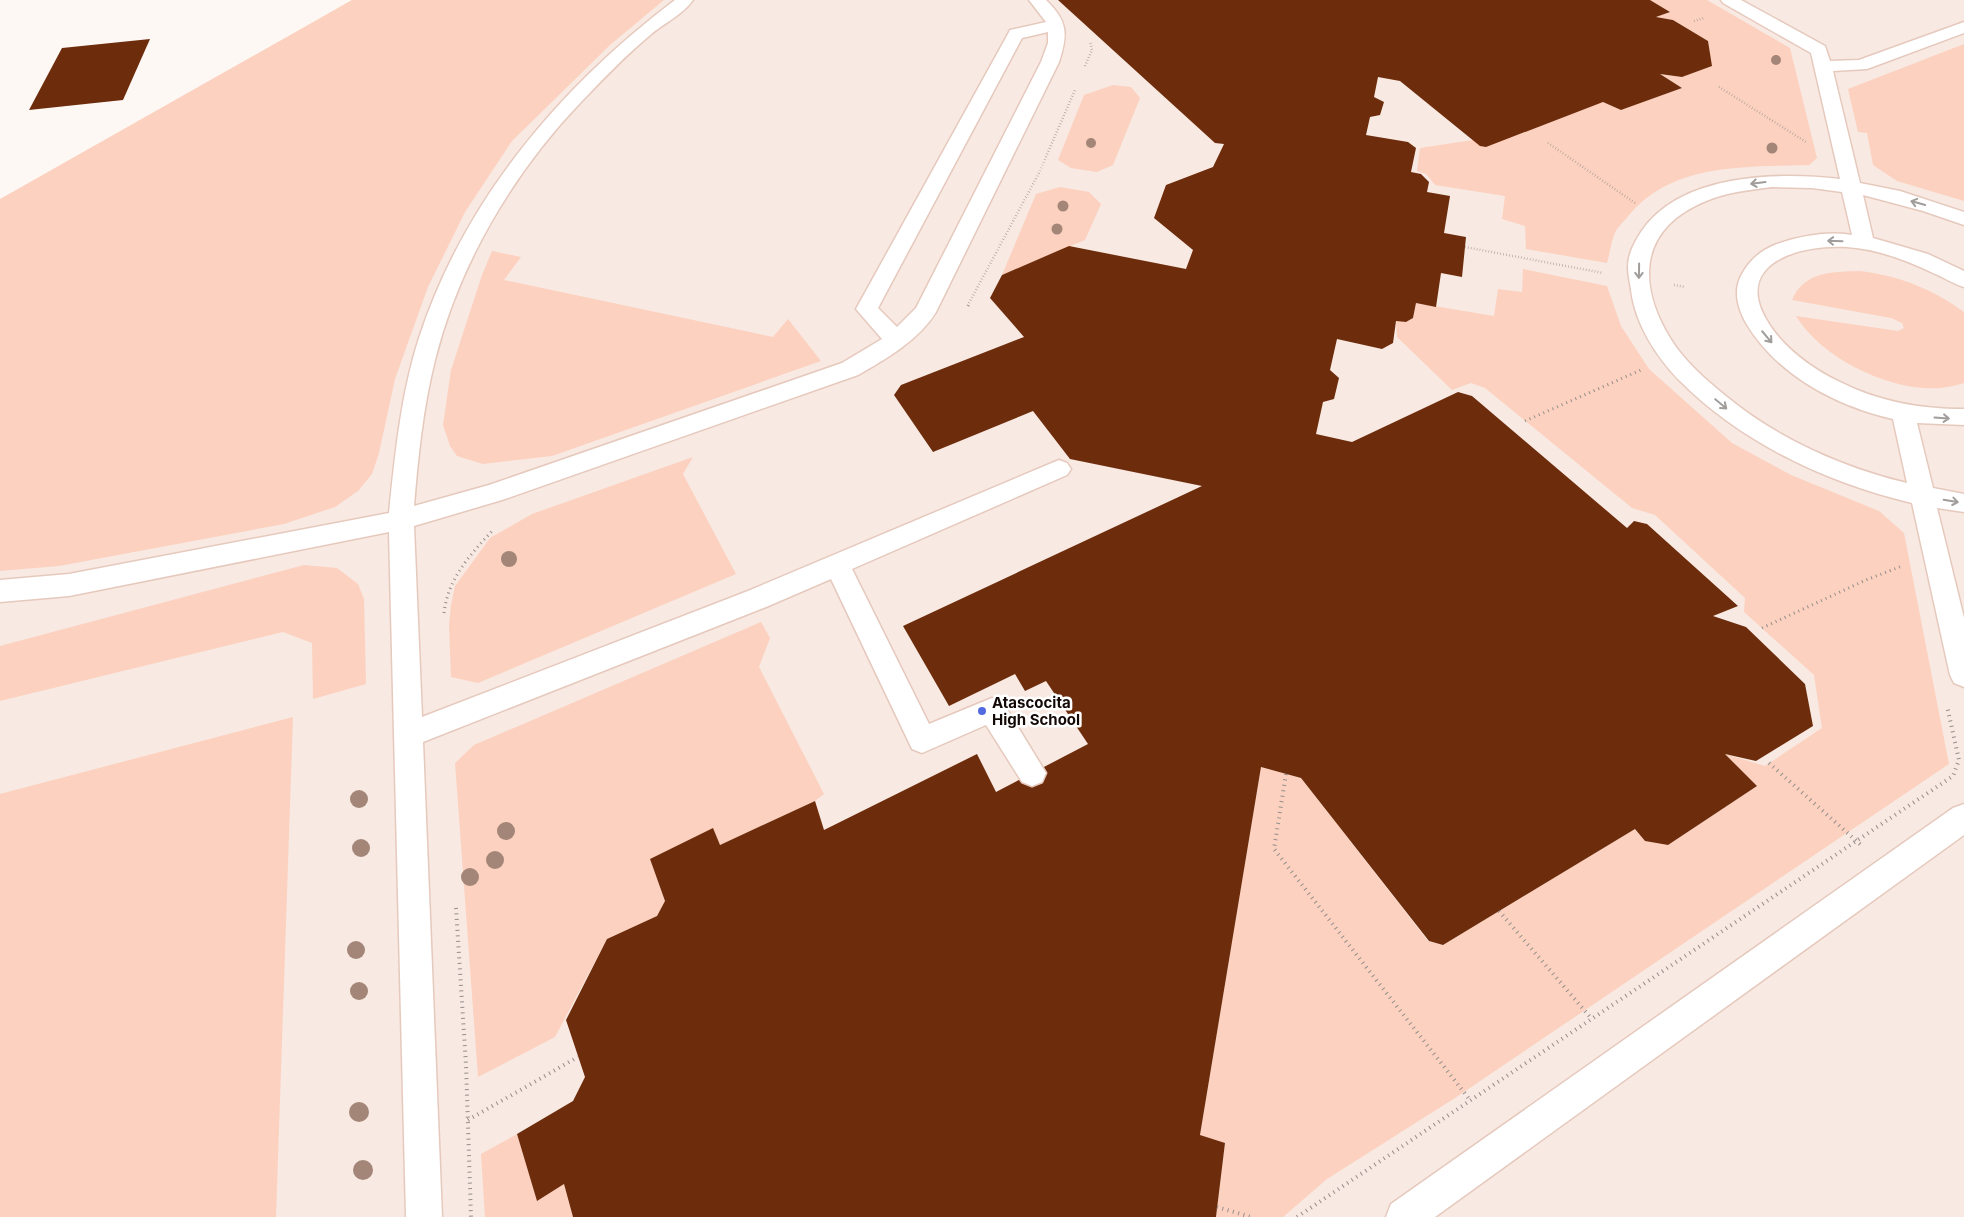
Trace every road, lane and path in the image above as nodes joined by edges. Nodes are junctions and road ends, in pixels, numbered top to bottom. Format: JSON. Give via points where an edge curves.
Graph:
{"nodes":[{"id":1,"x":685,"y":0,"type":"edge"},
{"id":2,"x":1037,"y":0,"type":"edge"},
{"id":3,"x":1729,"y":0,"type":"edge"},
{"id":4,"x":1057,"y":25,"type":"junction"},
{"id":5,"x":1964,"y":27,"type":"edge"},
{"id":6,"x":1088,"y":36,"type":"dead end"},
{"id":7,"x":1823,"y":66,"type":"junction"},
{"id":8,"x":1084,"y":68,"type":"dead end"},
{"id":9,"x":1077,"y":85,"type":"dead end"},
{"id":10,"x":1719,"y":87,"type":"dead end"},
{"id":11,"x":1548,"y":143,"type":"dead end"},
{"id":12,"x":1811,"y":145,"type":"dead end"},
{"id":13,"x":1850,"y":186,"type":"junction"},
{"id":14,"x":1642,"y":208,"type":"dead end"},
{"id":15,"x":1964,"y":219,"type":"edge"},
{"id":16,"x":1864,"y":243,"type":"junction"},
{"id":17,"x":1465,"y":247,"type":"dead end"},
{"id":18,"x":1638,"y":279,"type":"junction"},
{"id":19,"x":1964,"y":280,"type":"edge"},
{"id":20,"x":1685,"y":287,"type":"dead end"},
{"id":21,"x":965,"y":310,"type":"dead end"},
{"id":22,"x":896,"y":340,"type":"junction"},
{"id":23,"x":1644,"y":368,"type":"dead end"},
{"id":24,"x":1903,"y":412,"type":"junction"},
{"id":25,"x":1964,"y":417,"type":"edge"},
{"id":26,"x":1525,"y":420,"type":"dead end"},
{"id":27,"x":1060,"y":469,"type":"dead end"},
{"id":28,"x":1923,"y":497,"type":"junction"},
{"id":29,"x":1964,"y":503,"type":"edge"},
{"id":30,"x":401,"y":520,"type":"junction"},
{"id":31,"x":500,"y":526,"type":"dead end"},
{"id":32,"x":1908,"y":564,"type":"dead end"},
{"id":33,"x":837,"y":565,"type":"junction"},
{"id":34,"x":0,"y":591,"type":"edge"},
{"id":35,"x":444,"y":618,"type":"dead end"},
{"id":36,"x":1762,"y":628,"type":"dead end"},
{"id":37,"x":1964,"y":675,"type":"edge"},
{"id":38,"x":1947,"y":703,"type":"dead end"},
{"id":39,"x":408,"y":735,"type":"junction"},
{"id":40,"x":1769,"y":763,"type":"dead end"},
{"id":41,"x":1032,"y":773,"type":"dead end"},
{"id":42,"x":1286,"y":774,"type":"dead end"},
{"id":43,"x":1964,"y":818,"type":"edge"},
{"id":44,"x":1856,"y":840,"type":"junction"},
{"id":45,"x":1888,"y":872,"type":"junction"},
{"id":46,"x":456,"y":900,"type":"dead end"},
{"id":47,"x":1499,"y":911,"type":"dead end"},
{"id":48,"x":1591,"y":1018,"type":"junction"},
{"id":49,"x":578,"y":1058,"type":"dead end"},
{"id":50,"x":1470,"y":1100,"type":"junction"},
{"id":51,"x":468,"y":1120,"type":"junction"},
{"id":52,"x":1217,"y":1207,"type":"dead end"},
{"id":53,"x":424,"y":1217,"type":"edge"},
{"id":54,"x":471,"y":1217,"type":"edge"},
{"id":55,"x":1251,"y":1217,"type":"edge"},
{"id":56,"x":1297,"y":1217,"type":"edge"},
{"id":57,"x":1404,"y":1217,"type":"edge"}],
"edges":[{"from":1,"to":30,"type":"lane","via":[[629,43],[582,89],[517,168],[466,246],[430,337],[416,390]]},
{"from":2,"to":4,"type":"lane"},
{"from":3,"to":7,"type":"lane","via":[[1819,50]]},
{"from":4,"to":22,"type":"lane","via":[[1058,42],[1050,62],[925,312]]},
{"from":4,"to":22,"type":"lane","via":[[1016,34],[867,309]]},
{"from":5,"to":7,"type":"lane","via":[[1862,65]]},
{"from":6,"to":8,"type":"path","via":[[1092,50]]},
{"from":7,"to":13,"type":"lane"},
{"from":9,"to":21,"type":"path","via":[[1039,173]]},
{"from":10,"to":12,"type":"path"},
{"from":11,"to":14,"type":"path"},
{"from":15,"to":13,"type":"lane","one_way":true,"via":[[1915,202]]},
{"from":13,"to":16,"type":"lane"},
{"from":13,"to":18,"type":"lane","one_way":true,"via":[[1770,182],[1704,194],[1678,206],[1658,223],[1644,243]]},
{"from":16,"to":19,"type":"lane","via":[[1907,254]]},
{"from":16,"to":24,"type":"lane","one_way":true,"via":[[1811,242],[1785,247],[1760,262],[1752,273],[1748,298],[1759,327],[1806,372],[1852,396]]},
{"from":17,"to":18,"type":"path"},
{"from":18,"to":20,"type":"path"},
{"from":18,"to":28,"type":"lane","one_way":true,"via":[[1648,320],[1667,350],[1693,380],[1728,410],[1769,438],[1817,462],[1869,482]]},
{"from":22,"to":30,"type":"lane","via":[[850,369],[493,493]]},
{"from":23,"to":26,"type":"path"},
{"from":24,"to":25,"type":"lane","one_way":true},
{"from":24,"to":28,"type":"lane"},
{"from":27,"to":33,"type":"lane"},
{"from":28,"to":29,"type":"lane","one_way":true},
{"from":28,"to":37,"type":"lane"},
{"from":30,"to":34,"type":"lane","via":[[69,585]]},
{"from":30,"to":39,"type":"lane"},
{"from":31,"to":35,"type":"path","via":[[461,566],[444,600]]},
{"from":32,"to":36,"type":"path"},
{"from":33,"to":39,"type":"lane"},
{"from":33,"to":41,"type":"lane","via":[[922,740],[992,710]]},
{"from":38,"to":44,"type":"path","via":[[1959,760],[1953,776]]},
{"from":39,"to":53,"type":"lane"},
{"from":40,"to":44,"type":"path"},
{"from":42,"to":50,"type":"path","via":[[1274,849]]},
{"from":43,"to":45,"type":"lane"},
{"from":44,"to":45,"type":"path"},
{"from":44,"to":48,"type":"path"},
{"from":45,"to":57,"type":"lane"},
{"from":46,"to":51,"type":"path"},
{"from":47,"to":48,"type":"path"},
{"from":48,"to":50,"type":"path"},
{"from":49,"to":51,"type":"path"},
{"from":50,"to":56,"type":"path"},
{"from":51,"to":54,"type":"path"},
{"from":52,"to":55,"type":"path"}]}
